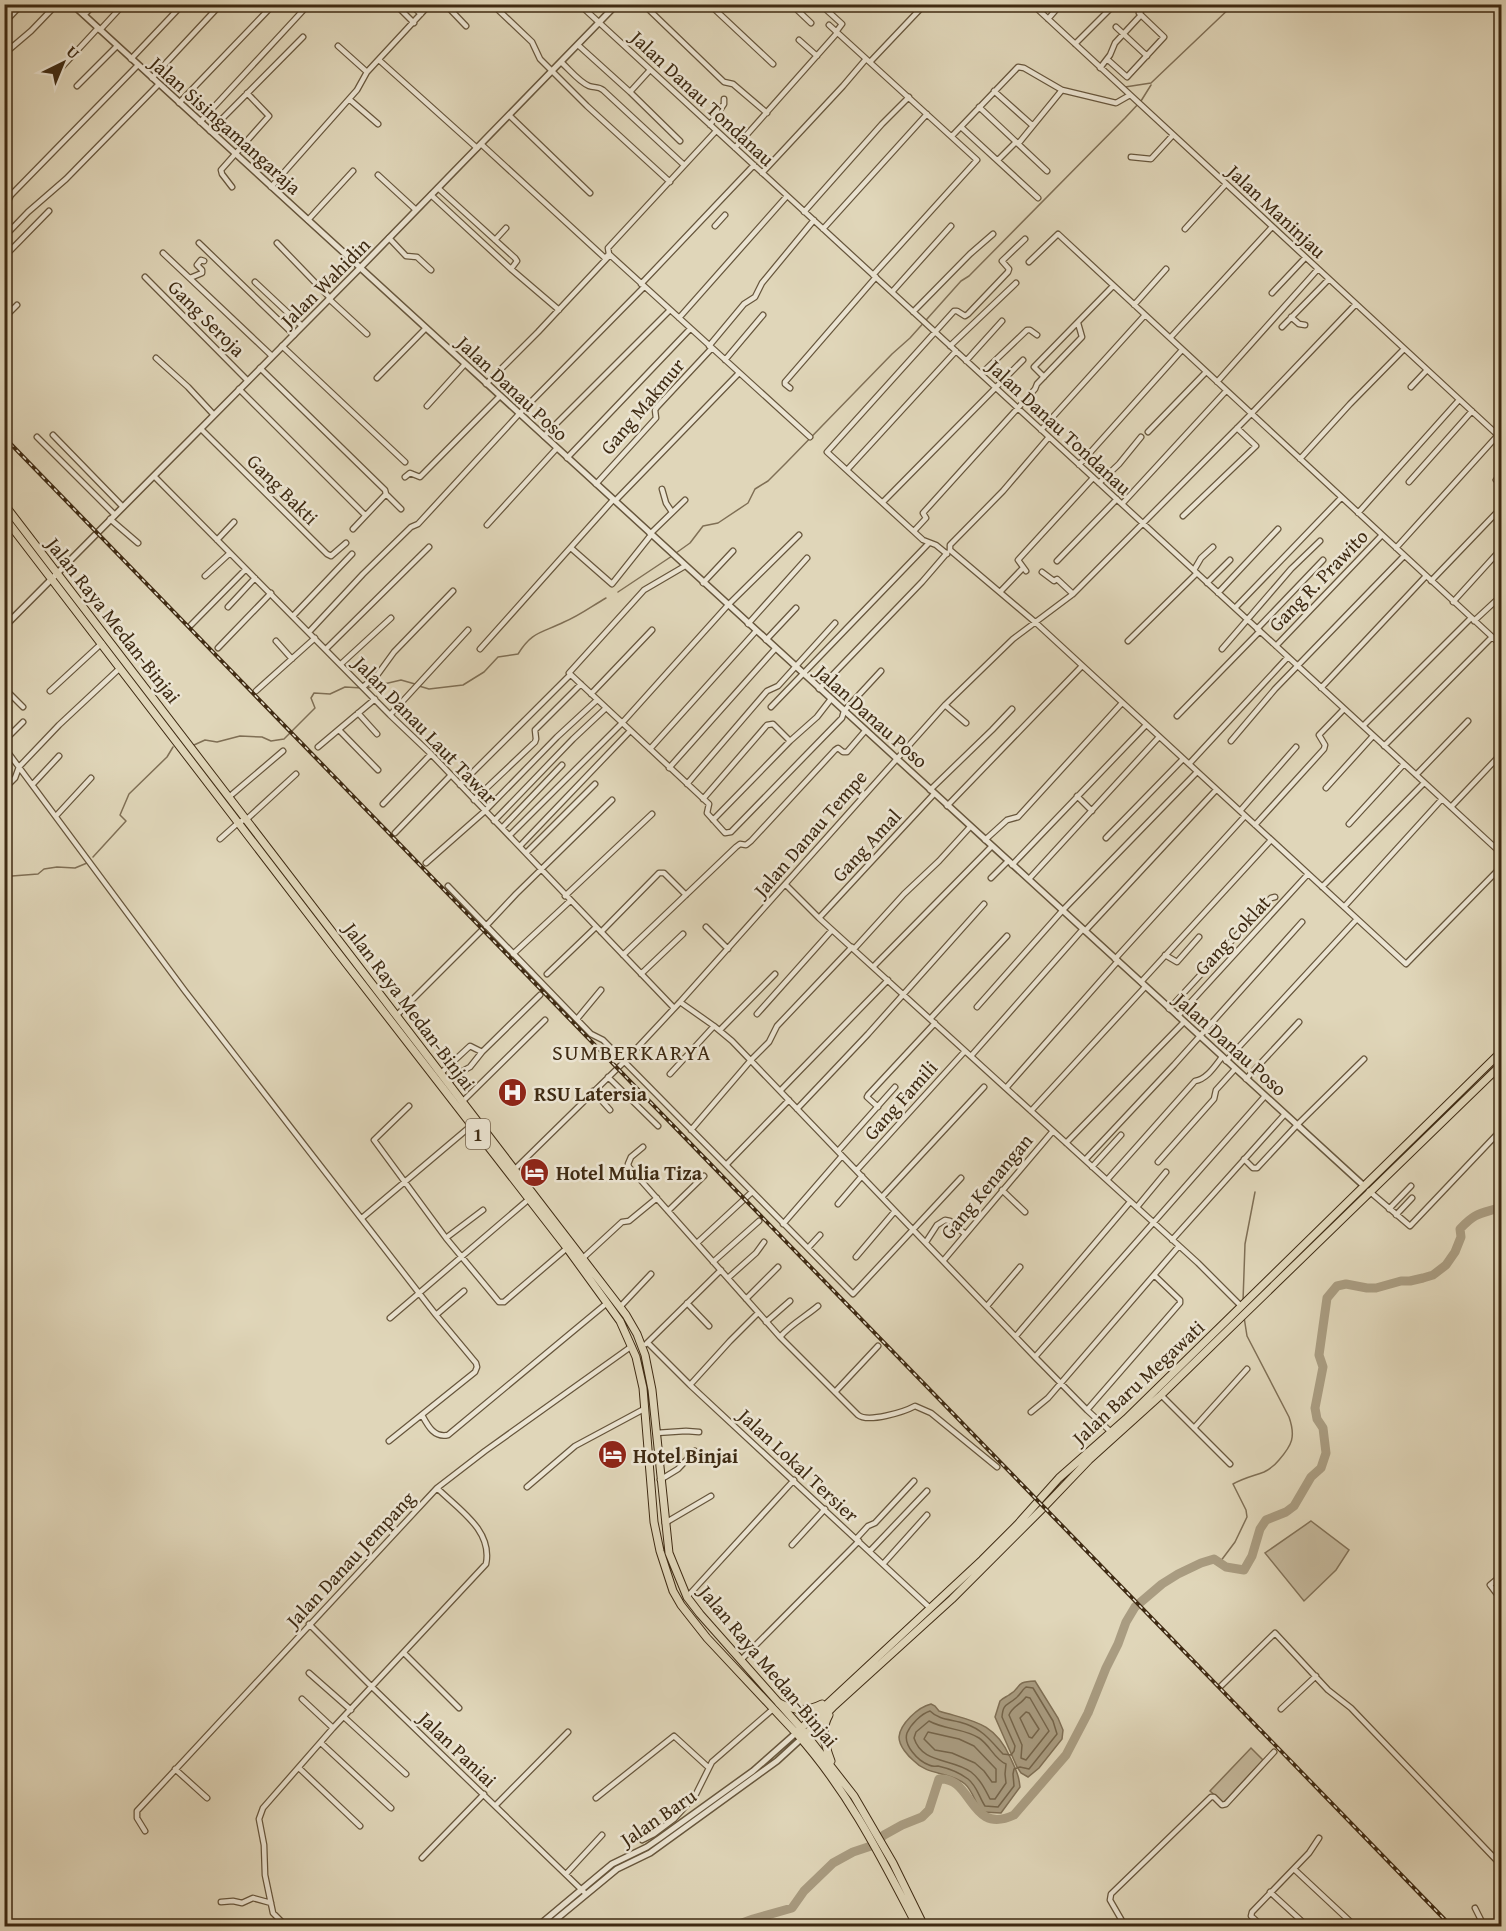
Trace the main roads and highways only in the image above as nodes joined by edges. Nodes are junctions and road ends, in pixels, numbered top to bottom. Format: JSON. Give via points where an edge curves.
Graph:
{"nodes":[{"id":1,"x":5,"y":506,"type":"edge"},
{"id":2,"x":4,"y":517,"type":"edge"},
{"id":3,"x":54,"y":575,"type":"junction"},
{"id":4,"x":243,"y":821,"type":"junction"},
{"id":5,"x":1502,"y":1052,"type":"edge"},
{"id":6,"x":1488,"y":1064,"type":"junction"},
{"id":7,"x":1502,"y":1064,"type":"edge"},
{"id":8,"x":1494,"y":1070,"type":"junction"},
{"id":9,"x":1469,"y":1083,"type":"junction"},
{"id":10,"x":1476,"y":1088,"type":"junction"},
{"id":11,"x":512,"y":1172,"type":"junction"},
{"id":12,"x":1367,"y":1189,"type":"junction"},
{"id":13,"x":1244,"y":1307,"type":"junction"},
{"id":14,"x":935,"y":1607,"type":"junction"},
{"id":15,"x":779,"y":1702,"type":"junction"},
{"id":16,"x":831,"y":1704,"type":"junction"},
{"id":17,"x":801,"y":1733,"type":"junction"},
{"id":18,"x":833,"y":1768,"type":"junction"},
{"id":19,"x":869,"y":1827,"type":"junction"},
{"id":20,"x":890,"y":1865,"type":"junction"},
{"id":21,"x":917,"y":1926,"type":"edge"},
{"id":22,"x":924,"y":1926,"type":"edge"}],
"edges":[{"from":1,"to":3,"type":"main road","name":"Jalan Raya Medan-Binjai","number":"1"},
{"from":2,"to":3,"type":"main road","name":"Jalan Raya Medan-Binjai","number":"1"},
{"from":3,"to":4,"type":"main road","name":"Jalan Raya Medan-Binjai","number":"1","via":[[120,668]]},
{"from":3,"to":4,"type":"main road","name":"Jalan Raya Medan-Binjai","number":"1","via":[[229,797]]},
{"from":4,"to":11,"type":"main road","name":"Jalan Raya Medan-Binjai","number":"1","via":[[472,1125]]},
{"from":4,"to":11,"type":"main road","name":"Jalan Raya Medan-Binjai","number":"1","via":[[463,1101]]},
{"from":5,"to":6,"type":"main road","name":"Jalan Baru Megawati"},
{"from":6,"to":8,"type":"main road"},
{"from":6,"to":9,"type":"main road","name":"Jalan Baru Megawati"},
{"from":7,"to":8,"type":"main road","name":"Jalan Baru Megawati"},
{"from":8,"to":10,"type":"main road","name":"Jalan Baru Megawati"},
{"from":9,"to":10,"type":"main road"},
{"from":9,"to":12,"type":"main road","name":"Jalan Baru Megawati"},
{"from":10,"to":12,"type":"main road","name":"Jalan Baru Megawati"},
{"from":11,"to":15,"type":"main road","name":"Jalan Raya Medan-Binjai","number":"1","via":[[584,1258],[645,1345],[669,1553],[687,1597]]},
{"from":11,"to":17,"type":"main road","name":"Jalan Raya Medan-Binjai","number":"1","via":[[608,1303],[632,1346],[643,1388],[654,1522],[673,1591],[707,1638],[773,1709]]},
{"from":12,"to":13,"type":"main road","name":"Jalan Baru Megawati"},
{"from":13,"to":14,"type":"main road","name":"Jalan Baru Megawati","via":[[1161,1395]]},
{"from":13,"to":14,"type":"main road","name":"Jalan Baru Megawati","via":[[1059,1478]]},
{"from":14,"to":16,"type":"main road","name":"Jalan Baru Megawati"},
{"from":15,"to":16,"type":"main road","via":[[805,1710]]},
{"from":15,"to":17,"type":"main road","name":"Jalan Raya Medan-Binjai","number":"1"},
{"from":16,"to":17,"type":"main road","name":"Jalan Baru Megawati"},
{"from":16,"to":18,"type":"main road","via":[[824,1743]]},
{"from":17,"to":18,"type":"main road","name":"Jalan Raya Medan-Binjai","number":"1"},
{"from":17,"to":19,"type":"main road","name":"Jalan Raya Medan-Binjai","number":"1"},
{"from":18,"to":19,"type":"main road","name":"Jalan Raya Medan-Binjai","number":"1","via":[[854,1796]]},
{"from":19,"to":20,"type":"main road","name":"Jalan Raya Medan-Binjai","number":"1"},
{"from":20,"to":21,"type":"main road","name":"Jalan Raya Medan-Binjai","number":"1"},
{"from":20,"to":22,"type":"main road","name":"Jalan Raya Medan-Binjai","number":"1"}]}
